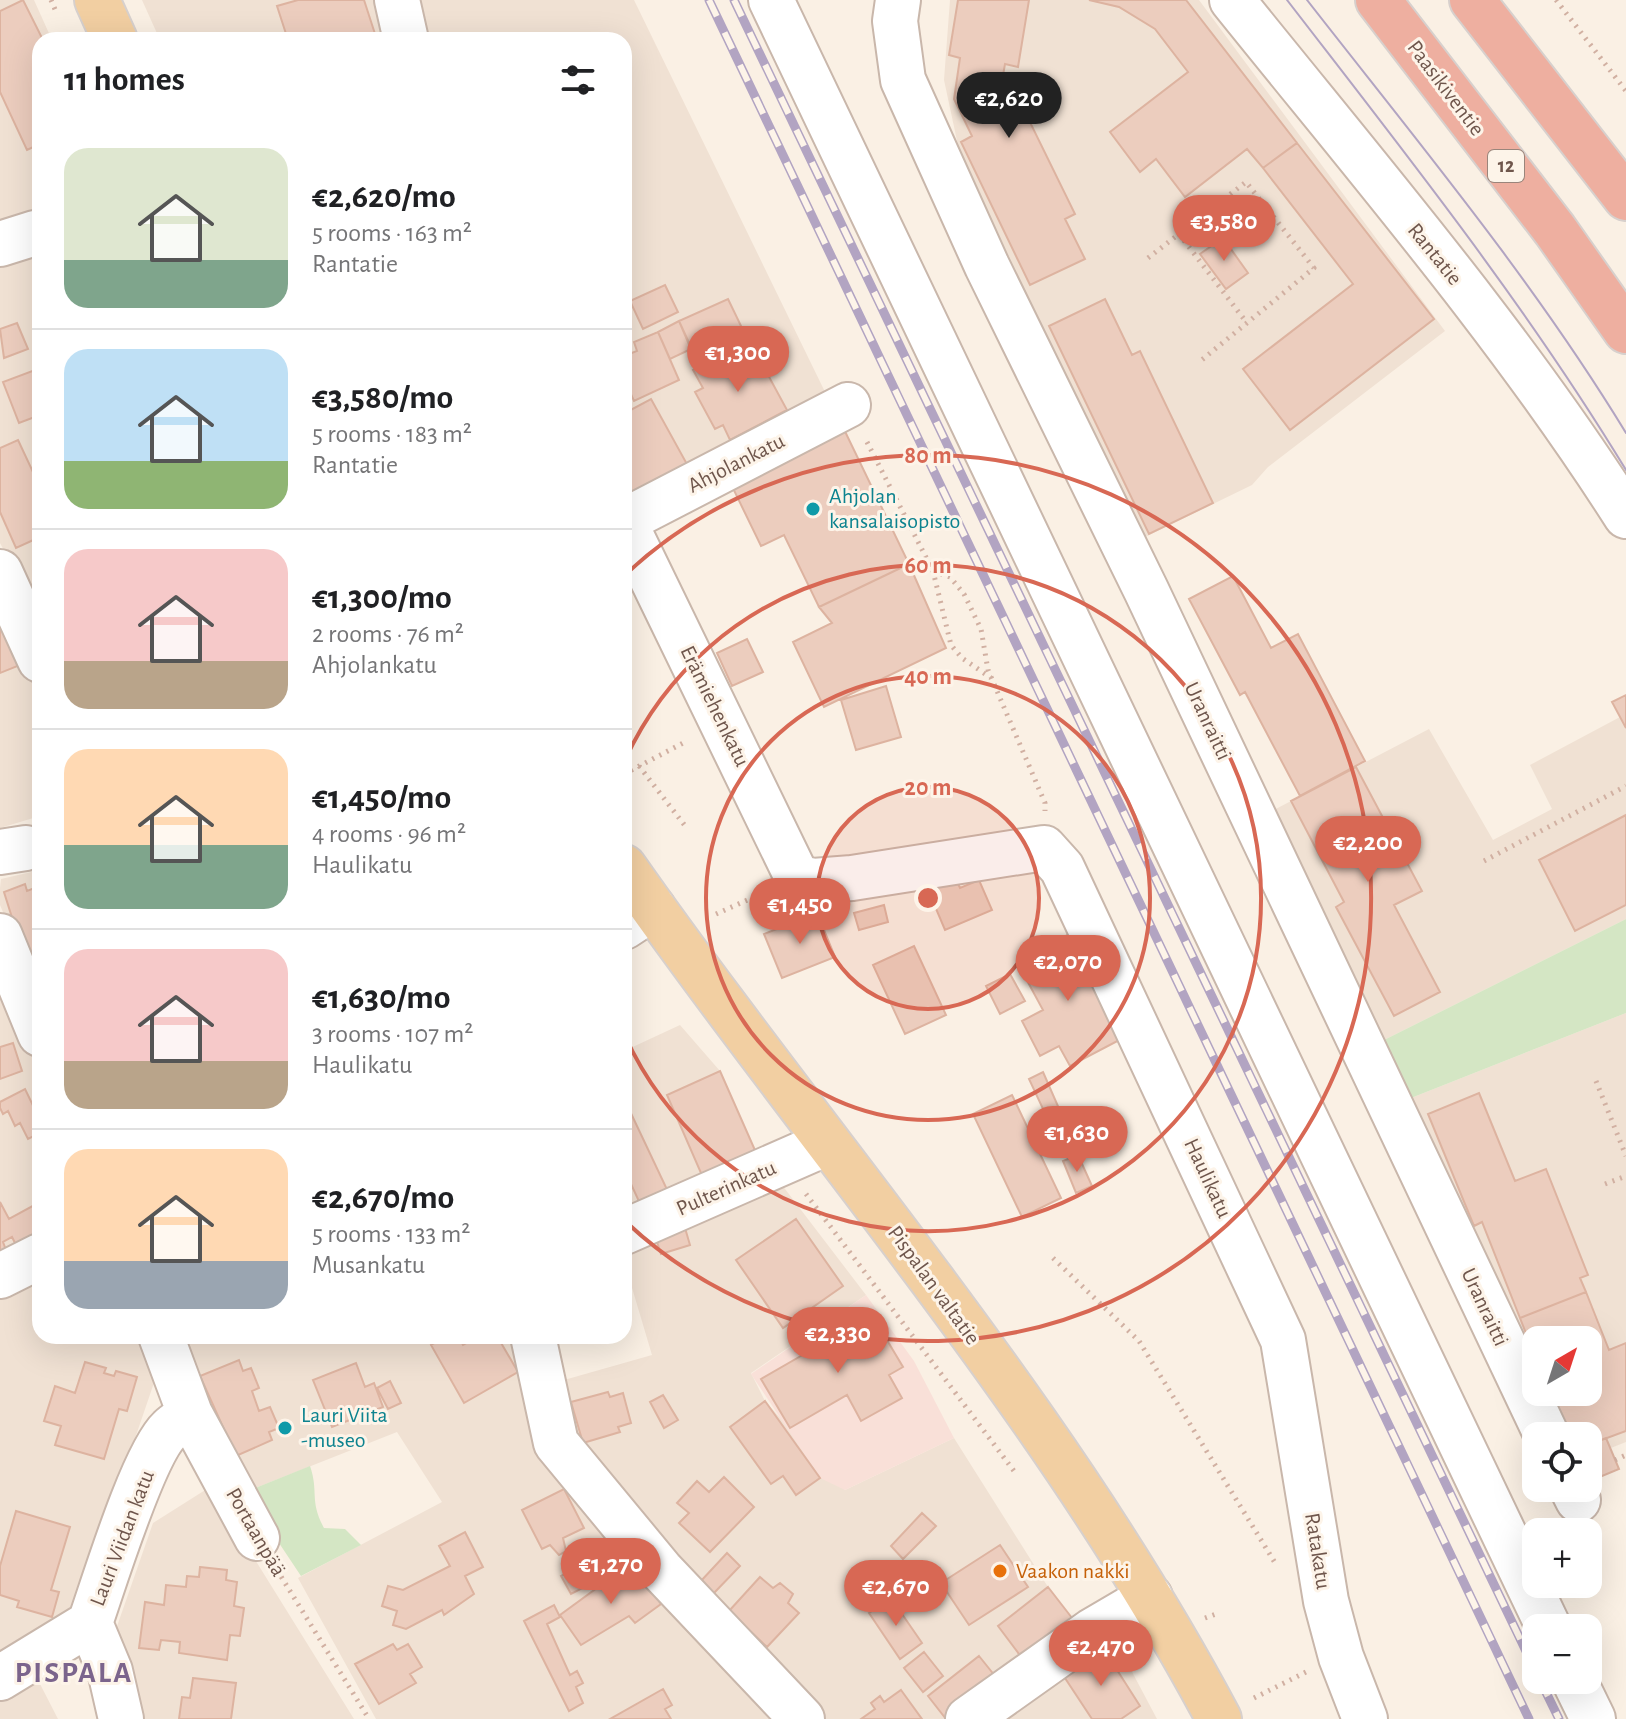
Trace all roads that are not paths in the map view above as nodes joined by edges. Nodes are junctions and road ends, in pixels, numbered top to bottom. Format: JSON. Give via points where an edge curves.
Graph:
{"nodes":[{"id":1,"x":97,"y":0,"type":"edge"},
{"id":2,"x":397,"y":0,"type":"edge"},
{"id":3,"x":771,"y":0,"type":"edge"},
{"id":4,"x":898,"y":0,"type":"edge"},
{"id":5,"x":1232,"y":0,"type":"edge"},
{"id":6,"x":1378,"y":0,"type":"edge"},
{"id":7,"x":1472,"y":0,"type":"edge"},
{"id":8,"x":111,"y":32,"type":"edge"},
{"id":9,"x":404,"y":32,"type":"edge"},
{"id":10,"x":1622,"y":185,"type":"edge"},
{"id":11,"x":1626,"y":331,"type":"edge"},
{"id":12,"x":848,"y":405,"type":"road end"},
{"id":13,"x":1626,"y":516,"type":"edge"},
{"id":14,"x":632,"y":517,"type":"edge"},
{"id":15,"x":632,"y":537,"type":"edge"},
{"id":16,"x":0,"y":572,"type":"edge"},
{"id":17,"x":32,"y":642,"type":"edge"},
{"id":18,"x":1044,"y":848,"type":"joint"},
{"id":19,"x":632,"y":896,"type":"edge"},
{"id":20,"x":638,"y":918,"type":"edge"},
{"id":21,"x":0,"y":936,"type":"edge"},
{"id":22,"x":32,"y":1014,"type":"edge"},
{"id":23,"x":827,"y":1143,"type":"junction"},
{"id":24,"x":632,"y":1229,"type":"edge"},
{"id":25,"x":32,"y":1260,"type":"edge"},
{"id":26,"x":0,"y":1276,"type":"edge"},
{"id":27,"x":164,"y":1344,"type":"edge"},
{"id":28,"x":535,"y":1344,"type":"edge"},
{"id":29,"x":1291,"y":1379,"type":"joint"},
{"id":30,"x":190,"y":1414,"type":"junction"},
{"id":31,"x":1540,"y":1422,"type":"edge"},
{"id":32,"x":257,"y":1538,"type":"road end"},
{"id":33,"x":1150,"y":1597,"type":"junction"},
{"id":34,"x":1542,"y":1614,"type":"edge"},
{"id":35,"x":90,"y":1623,"type":"junction"},
{"id":36,"x":0,"y":1678,"type":"edge"},
{"id":37,"x":1581,"y":1694,"type":"edge"},
{"id":38,"x":121,"y":1719,"type":"edge"},
{"id":39,"x":802,"y":1719,"type":"edge"},
{"id":40,"x":968,"y":1719,"type":"edge"},
{"id":41,"x":1219,"y":1719,"type":"edge"},
{"id":42,"x":1365,"y":1719,"type":"edge"},
{"id":43,"x":1593,"y":1719,"type":"edge"}],
"edges":[{"from":1,"to":8,"type":"main road"},
{"from":2,"to":9,"type":"street"},
{"from":3,"to":34,"type":"street"},
{"from":4,"to":31,"type":"street","name":"Uranraitti","via":[[898,51],[909,94]]},
{"from":5,"to":13,"type":"street","name":"Rantatie","via":[[1462,287],[1581,446]]},
{"from":6,"to":11,"type":"highway","name":"Paasikiventie","number":"12"},
{"from":7,"to":10,"type":"highway"},
{"from":12,"to":14,"type":"street","name":"Ahjolankatu"},
{"from":15,"to":18,"type":"street","name":"Erämiehenkatu","via":[[805,879]]},
{"from":16,"to":17,"type":"street"},
{"from":18,"to":29,"type":"street","name":"Haulikatu","via":[[1081,903],[1283,1340]]},
{"from":19,"to":20,"type":"main road","name":"Pispalan valtatie"},
{"from":20,"to":23,"type":"main road","name":"Pispalan valtatie"},
{"from":21,"to":22,"type":"street"},
{"from":23,"to":24,"type":"street","name":"Pulterinkatu"},
{"from":23,"to":33,"type":"main road","name":"Pispalan valtatie","via":[[1040,1429]]},
{"from":25,"to":26,"type":"street"},
{"from":27,"to":30,"type":"street","name":"Portaanpää"},
{"from":28,"to":39,"type":"street","via":[[556,1443],[661,1570]]},
{"from":29,"to":42,"type":"street","name":"Ratakatu","via":[[1326,1601]]},
{"from":30,"to":32,"type":"street","name":"Portaanpää"},
{"from":30,"to":35,"type":"street","name":"Lauri Viidan katu","via":[[168,1430],[153,1457]]},
{"from":33,"to":40,"type":"street","via":[[1092,1631]]},
{"from":33,"to":41,"type":"main road","name":"Pispalan valtatie"},
{"from":35,"to":36,"type":"street"},
{"from":35,"to":38,"type":"street","name":"Lauri Viidan katu","via":[[110,1671]]},
{"from":37,"to":43,"type":"street"}]}
